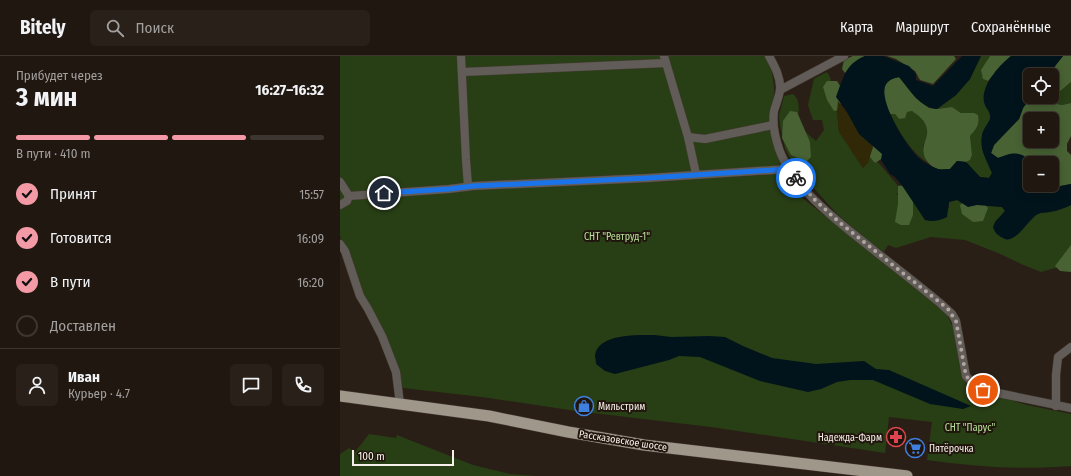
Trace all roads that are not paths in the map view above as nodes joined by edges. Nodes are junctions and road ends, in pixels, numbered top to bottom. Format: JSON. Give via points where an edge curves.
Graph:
{"nodes":[{"id":1,"x":461,"y":56,"type":"edge"},
{"id":2,"x":769,"y":56,"type":"edge"},
{"id":3,"x":844,"y":56,"type":"edge"},
{"id":4,"x":665,"y":60,"type":"edge"},
{"id":5,"x":462,"y":72,"type":"junction"},
{"id":6,"x":780,"y":90,"type":"junction"},
{"id":7,"x":773,"y":125,"type":"junction"},
{"id":8,"x":688,"y":137,"type":"junction"},
{"id":9,"x":789,"y":169,"type":"junction"},
{"id":10,"x":696,"y":174,"type":"junction"},
{"id":11,"x":340,"y":182,"type":"edge"},
{"id":12,"x":468,"y":186,"type":"junction"},
{"id":13,"x":349,"y":196,"type":"junction"},
{"id":14,"x":340,"y":205,"type":"edge"},
{"id":15,"x":340,"y":244,"type":"edge"},
{"id":16,"x":1071,"y":347,"type":"edge"},
{"id":17,"x":340,"y":396,"type":"edge"},
{"id":18,"x":400,"y":404,"type":"junction"},
{"id":19,"x":1056,"y":406,"type":"junction"},
{"id":20,"x":1071,"y":408,"type":"edge"},
{"id":21,"x":907,"y":476,"type":"edge"}],
"edges":[{"from":1,"to":5,"type":"street"},
{"from":2,"to":6,"type":"street","via":[[776,70]]},
{"from":3,"to":6,"type":"street"},
{"from":4,"to":5,"type":"street"},
{"from":4,"to":8,"type":"street"},
{"from":5,"to":12,"type":"street"},
{"from":6,"to":7,"type":"street"},
{"from":7,"to":8,"type":"street","via":[[705,139]]},
{"from":7,"to":9,"type":"street"},
{"from":8,"to":10,"type":"street"},
{"from":9,"to":10,"type":"street"},
{"from":9,"to":19,"type":"street","via":[[830,214],[952,314],[964,369],[970,381],[983,390]]},
{"from":10,"to":12,"type":"street"},
{"from":11,"to":13,"type":"street"},
{"from":12,"to":13,"type":"street"},
{"from":13,"to":14,"type":"street","via":[[347,201]]},
{"from":15,"to":18,"type":"street","via":[[345,251],[360,296],[382,336],[396,372]]},
{"from":16,"to":19,"type":"street","via":[[1058,357]]},
{"from":17,"to":18,"type":"main road","name":"Рассказовское шоссе"},
{"from":18,"to":21,"type":"main road","name":"Рассказовское шоссе","via":[[489,416],[644,445]]},
{"from":19,"to":20,"type":"street"}]}
